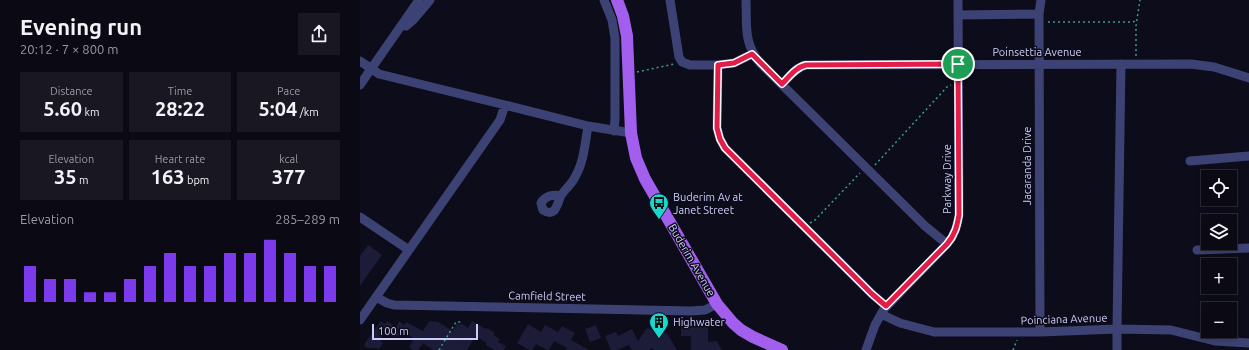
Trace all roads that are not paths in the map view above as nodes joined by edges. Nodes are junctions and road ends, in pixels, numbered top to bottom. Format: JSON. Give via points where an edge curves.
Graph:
{"nodes":[{"id":1,"x":419,"y":0,"type":"edge"},
{"id":2,"x":430,"y":0,"type":"edge"},
{"id":3,"x":604,"y":0,"type":"edge"},
{"id":4,"x":617,"y":0,"type":"edge"},
{"id":5,"x":670,"y":0,"type":"edge"},
{"id":6,"x":746,"y":0,"type":"edge"},
{"id":7,"x":958,"y":0,"type":"edge"},
{"id":8,"x":1041,"y":0,"type":"edge"},
{"id":9,"x":958,"y":16,"type":"junction"},
{"id":10,"x":1039,"y":18,"type":"junction"},
{"id":11,"x":402,"y":24,"type":"junction"},
{"id":12,"x":752,"y":54,"type":"junction"},
{"id":13,"x":360,"y":61,"type":"edge"},
{"id":14,"x":958,"y":64,"type":"junction"},
{"id":15,"x":1039,"y":64,"type":"junction"},
{"id":16,"x":1120,"y":64,"type":"junction"},
{"id":17,"x":718,"y":65,"type":"junction"},
{"id":18,"x":371,"y":69,"type":"junction"},
{"id":19,"x":1249,"y":78,"type":"edge"},
{"id":20,"x":782,"y":84,"type":"junction"},
{"id":21,"x":360,"y":85,"type":"edge"},
{"id":22,"x":505,"y":105,"type":"junction"},
{"id":23,"x":588,"y":126,"type":"junction"},
{"id":24,"x":614,"y":131,"type":"junction"},
{"id":25,"x":631,"y":133,"type":"junction"},
{"id":26,"x":1249,"y":156,"type":"edge"},
{"id":27,"x":1190,"y":160,"type":"dead end"},
{"id":28,"x":561,"y":196,"type":"dead end"},
{"id":29,"x":360,"y":217,"type":"edge"},
{"id":30,"x":947,"y":244,"type":"junction"},
{"id":31,"x":1249,"y":248,"type":"edge"},
{"id":32,"x":409,"y":250,"type":"junction"},
{"id":33,"x":1197,"y":250,"type":"dead end"},
{"id":34,"x":376,"y":297,"type":"junction"},
{"id":35,"x":717,"y":304,"type":"junction"},
{"id":36,"x":886,"y":306,"type":"junction"},
{"id":37,"x":881,"y":314,"type":"junction"},
{"id":38,"x":360,"y":320,"type":"edge"},
{"id":39,"x":1116,"y":329,"type":"junction"},
{"id":40,"x":1040,"y":332,"type":"junction"},
{"id":41,"x":1249,"y":342,"type":"edge"},
{"id":42,"x":766,"y":347,"type":"edge"},
{"id":43,"x":782,"y":350,"type":"edge"},
{"id":44,"x":866,"y":350,"type":"edge"},
{"id":45,"x":1117,"y":350,"type":"edge"}],
"edges":[{"from":1,"to":11,"type":"street"},
{"from":2,"to":11,"type":"street","via":[[406,26]]},
{"from":3,"to":24,"type":"street","via":[[612,20],[615,38]]},
{"from":4,"to":25,"type":"main road","name":"Buderim Avenue","via":[[627,36]]},
{"from":5,"to":17,"type":"street","via":[[682,62],[690,65]]},
{"from":6,"to":12,"type":"street","via":[[747,37]]},
{"from":7,"to":9,"type":"street","name":"Parkway Drive"},
{"from":8,"to":10,"type":"street","name":"Jacaranda Drive"},
{"from":9,"to":10,"type":"street"},
{"from":9,"to":14,"type":"street","name":"Parkway Drive"},
{"from":10,"to":15,"type":"street","name":"Jacaranda Drive"},
{"from":11,"to":18,"type":"street"},
{"from":12,"to":17,"type":"street","via":[[734,63]]},
{"from":12,"to":20,"type":"street"},
{"from":13,"to":18,"type":"street"},
{"from":14,"to":15,"type":"street","name":"Poinsettia Avenue"},
{"from":14,"to":20,"type":"street","name":"Poinsettia Avenue","via":[[806,65],[797,69]]},
{"from":14,"to":30,"type":"street","name":"Parkway Drive","via":[[959,215],[955,233]]},
{"from":15,"to":16,"type":"street","name":"Poinsettia Avenue"},
{"from":15,"to":40,"type":"street","name":"Jacaranda Drive"},
{"from":16,"to":19,"type":"street","name":"Poinsettia Avenue","via":[[1191,64],[1214,67]]},
{"from":16,"to":39,"type":"street"},
{"from":17,"to":36,"type":"street","via":[[717,128],[725,148]]},
{"from":18,"to":21,"type":"street"},
{"from":18,"to":22,"type":"street","via":[[380,74]]},
{"from":20,"to":30,"type":"street","via":[[925,226]]},
{"from":22,"to":23,"type":"street"},
{"from":22,"to":32,"type":"street","via":[[500,120]]},
{"from":23,"to":24,"type":"street"},
{"from":23,"to":28,"type":"street","via":[[579,171]]},
{"from":24,"to":25,"type":"street"},
{"from":25,"to":35,"type":"main road","name":"Buderim Avenue","via":[[636,158],[645,179]]},
{"from":26,"to":27,"type":"street"},
{"from":29,"to":32,"type":"street"},
{"from":30,"to":36,"type":"street","name":"Parkway Drive"},
{"from":31,"to":33,"type":"street"},
{"from":32,"to":34,"type":"street"},
{"from":34,"to":35,"type":"street","name":"Camfield Street","via":[[394,305],[696,311]]},
{"from":34,"to":38,"type":"street"},
{"from":35,"to":42,"type":"main road","name":"Buderim Avenue","via":[[733,323]]},
{"from":36,"to":37,"type":"street","name":"Parkway Drive"},
{"from":37,"to":40,"type":"street","name":"Poinciana Avenue","via":[[900,323],[934,332]]},
{"from":37,"to":44,"type":"street","name":"Parkway Drive"},
{"from":39,"to":40,"type":"street","name":"Poinciana Avenue"},
{"from":39,"to":41,"type":"street","name":"Poinciana Avenue","via":[[1171,330],[1215,341]]},
{"from":39,"to":45,"type":"street"},
{"from":42,"to":43,"type":"main road","name":"Buderim Avenue"}]}
